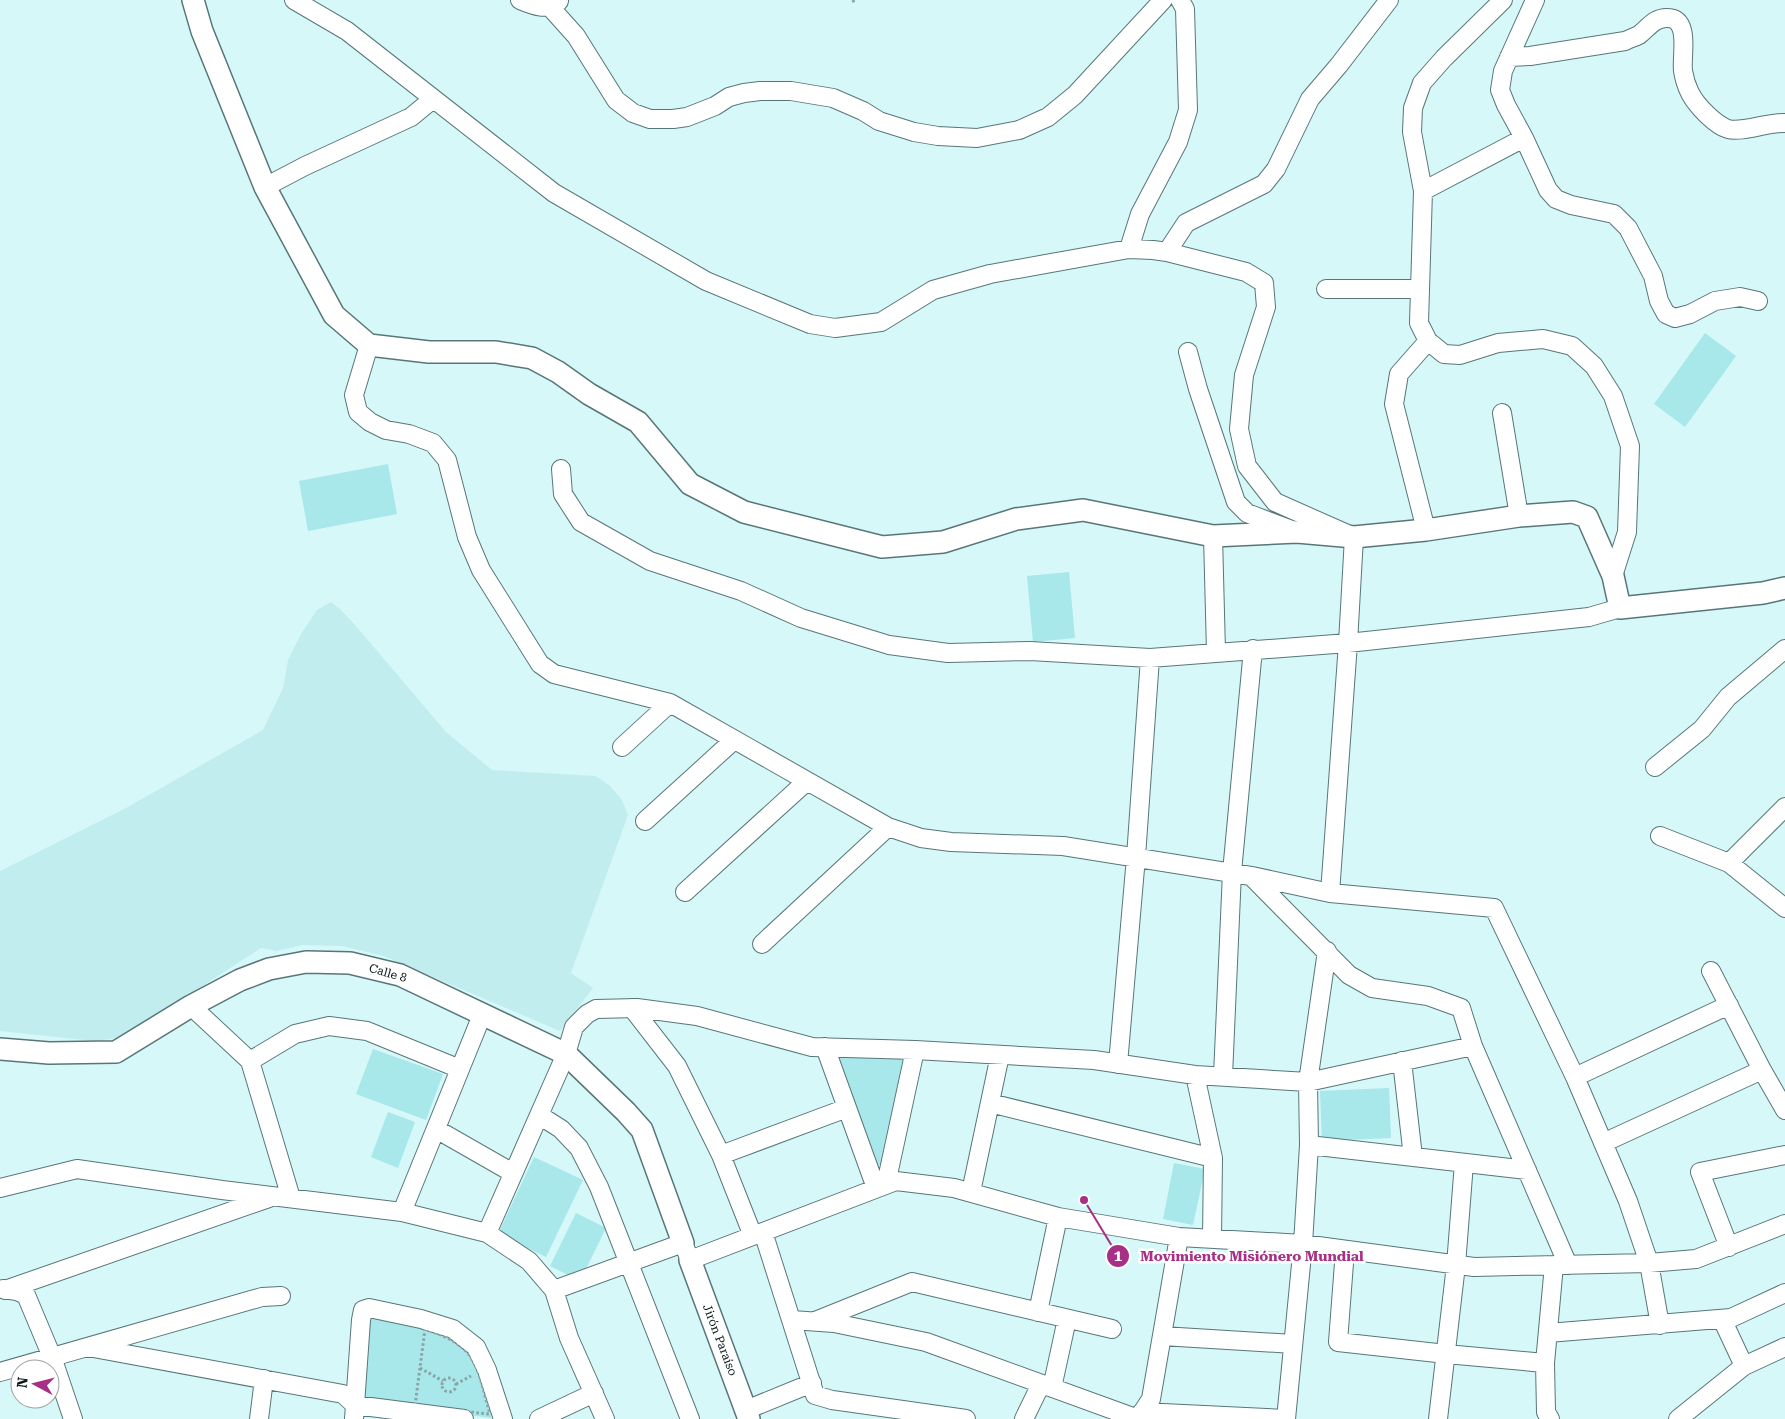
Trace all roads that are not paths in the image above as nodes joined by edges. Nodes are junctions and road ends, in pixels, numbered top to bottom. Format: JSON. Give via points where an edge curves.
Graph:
{"nodes":[{"id":1,"x":193,"y":0,"type":"edge"},
{"id":2,"x":294,"y":0,"type":"edge"},
{"id":3,"x":520,"y":0,"type":"edge"},
{"id":4,"x":1163,"y":0,"type":"edge"},
{"id":5,"x":1180,"y":0,"type":"edge"},
{"id":6,"x":1389,"y":0,"type":"edge"},
{"id":7,"x":1503,"y":0,"type":"edge"},
{"id":8,"x":1535,"y":0,"type":"edge"},
{"id":9,"x":555,"y":3,"type":"edge"},
{"id":10,"x":1509,"y":57,"type":"junction"},
{"id":11,"x":433,"y":99,"type":"junction"},
{"id":12,"x":1785,"y":122,"type":"edge"},
{"id":13,"x":1524,"y":138,"type":"junction"},
{"id":14,"x":265,"y":187,"type":"junction"},
{"id":15,"x":1423,"y":191,"type":"junction"},
{"id":16,"x":1130,"y":249,"type":"junction"},
{"id":17,"x":1167,"y":252,"type":"junction"},
{"id":18,"x":1326,"y":289,"type":"dead end"},
{"id":19,"x":1419,"y":289,"type":"junction"},
{"id":20,"x":1758,"y":302,"type":"dead end"},
{"id":21,"x":1428,"y":341,"type":"junction"},
{"id":22,"x":369,"y":345,"type":"junction"},
{"id":23,"x":1188,"y":352,"type":"dead end"},
{"id":24,"x":1502,"y":413,"type":"dead end"},
{"id":25,"x":561,"y":469,"type":"dead end"},
{"id":26,"x":1519,"y":516,"type":"junction"},
{"id":27,"x":1426,"y":530,"type":"junction"},
{"id":28,"x":1297,"y":532,"type":"junction"},
{"id":29,"x":1213,"y":536,"type":"junction"},
{"id":30,"x":1354,"y":537,"type":"junction"},
{"id":31,"x":1613,"y":576,"type":"junction"},
{"id":32,"x":1785,"y":588,"type":"edge"},
{"id":33,"x":1620,"y":608,"type":"junction"},
{"id":34,"x":1348,"y":643,"type":"junction"},
{"id":35,"x":1253,"y":649,"type":"junction"},
{"id":36,"x":1785,"y":649,"type":"edge"},
{"id":37,"x":1216,"y":652,"type":"junction"},
{"id":38,"x":1150,"y":658,"type":"junction"},
{"id":39,"x":670,"y":703,"type":"junction"},
{"id":40,"x":734,"y":740,"type":"junction"},
{"id":41,"x":622,"y":747,"type":"dead end"},
{"id":42,"x":1655,"y":768,"type":"dead end"},
{"id":43,"x":807,"y":781,"type":"junction"},
{"id":44,"x":1785,"y":807,"type":"edge"},
{"id":45,"x":645,"y":821,"type":"dead end"},
{"id":46,"x":888,"y":827,"type":"junction"},
{"id":47,"x":1660,"y":836,"type":"dead end"},
{"id":48,"x":1136,"y":857,"type":"junction"},
{"id":49,"x":1729,"y":863,"type":"junction"},
{"id":50,"x":1232,"y":872,"type":"junction"},
{"id":51,"x":1251,"y":876,"type":"junction"},
{"id":52,"x":685,"y":892,"type":"dead end"},
{"id":53,"x":1330,"y":893,"type":"junction"},
{"id":54,"x":1785,"y":908,"type":"edge"},
{"id":55,"x":762,"y":944,"type":"dead end"},
{"id":56,"x":1327,"y":951,"type":"junction"},
{"id":57,"x":1711,"y":971,"type":"dead end"},
{"id":58,"x":1729,"y":1005,"type":"junction"},
{"id":59,"x":191,"y":1006,"type":"junction"},
{"id":60,"x":632,"y":1008,"type":"junction"},
{"id":61,"x":482,"y":1015,"type":"junction"},
{"id":62,"x":1473,"y":1046,"type":"junction"},
{"id":63,"x":825,"y":1047,"type":"junction"},
{"id":64,"x":0,"y":1049,"type":"edge"},
{"id":65,"x":915,"y":1050,"type":"junction"},
{"id":66,"x":566,"y":1054,"type":"junction"},
{"id":67,"x":1000,"y":1055,"type":"junction"},
{"id":68,"x":250,"y":1060,"type":"junction"},
{"id":69,"x":1402,"y":1061,"type":"junction"},
{"id":70,"x":1118,"y":1064,"type":"junction"},
{"id":71,"x":460,"y":1069,"type":"junction"},
{"id":72,"x":1762,"y":1070,"type":"junction"},
{"id":73,"x":1196,"y":1075,"type":"junction"},
{"id":74,"x":1223,"y":1076,"type":"junction"},
{"id":75,"x":1574,"y":1077,"type":"junction"},
{"id":76,"x":1308,"y":1082,"type":"junction"},
{"id":77,"x":990,"y":1103,"type":"junction"},
{"id":78,"x":847,"y":1108,"type":"junction"},
{"id":79,"x":1785,"y":1110,"type":"edge"},
{"id":80,"x":539,"y":1115,"type":"junction"},
{"id":81,"x":436,"y":1129,"type":"junction"},
{"id":82,"x":1603,"y":1143,"type":"junction"},
{"id":83,"x":1309,"y":1145,"type":"junction"},
{"id":84,"x":1785,"y":1155,"type":"edge"},
{"id":85,"x":721,"y":1156,"type":"junction"},
{"id":86,"x":1413,"y":1157,"type":"junction"},
{"id":87,"x":1213,"y":1158,"type":"junction"},
{"id":88,"x":1464,"y":1163,"type":"junction"},
{"id":89,"x":1527,"y":1170,"type":"junction"},
{"id":90,"x":513,"y":1173,"type":"junction"},
{"id":91,"x":881,"y":1186,"type":"junction"},
{"id":92,"x":0,"y":1188,"type":"edge"},
{"id":93,"x":971,"y":1192,"type":"junction"},
{"id":94,"x":282,"y":1197,"type":"junction"},
{"id":95,"x":402,"y":1212,"type":"junction"},
{"id":96,"x":1058,"y":1217,"type":"junction"},
{"id":97,"x":1785,"y":1224,"type":"edge"},
{"id":98,"x":486,"y":1232,"type":"junction"},
{"id":99,"x":758,"y":1234,"type":"junction"},
{"id":100,"x":1179,"y":1237,"type":"junction"},
{"id":101,"x":1212,"y":1238,"type":"junction"},
{"id":102,"x":1303,"y":1244,"type":"junction"},
{"id":103,"x":1729,"y":1246,"type":"junction"},
{"id":104,"x":1345,"y":1250,"type":"junction"},
{"id":105,"x":687,"y":1252,"type":"junction"},
{"id":106,"x":1649,"y":1262,"type":"junction"},
{"id":107,"x":628,"y":1264,"type":"junction"},
{"id":108,"x":1456,"y":1265,"type":"junction"},
{"id":109,"x":1561,"y":1265,"type":"junction"},
{"id":110,"x":3,"y":1289,"type":"edge"},
{"id":111,"x":554,"y":1290,"type":"junction"},
{"id":112,"x":1785,"y":1293,"type":"edge"},
{"id":113,"x":281,"y":1296,"type":"dead end"},
{"id":114,"x":1038,"y":1312,"type":"junction"},
{"id":115,"x":1067,"y":1319,"type":"junction"},
{"id":116,"x":1722,"y":1319,"type":"junction"},
{"id":117,"x":792,"y":1320,"type":"junction"},
{"id":118,"x":812,"y":1322,"type":"junction"},
{"id":119,"x":1660,"y":1325,"type":"junction"},
{"id":120,"x":1112,"y":1329,"type":"dead end"},
{"id":121,"x":1548,"y":1333,"type":"junction"},
{"id":122,"x":1162,"y":1336,"type":"junction"},
{"id":123,"x":1293,"y":1344,"type":"junction"},
{"id":124,"x":88,"y":1347,"type":"junction"},
{"id":125,"x":1785,"y":1347,"type":"edge"},
{"id":126,"x":1446,"y":1354,"type":"junction"},
{"id":127,"x":52,"y":1357,"type":"junction"},
{"id":128,"x":1545,"y":1363,"type":"junction"},
{"id":129,"x":1744,"y":1366,"type":"junction"},
{"id":130,"x":0,"y":1372,"type":"edge"},
{"id":131,"x":264,"y":1379,"type":"junction"},
{"id":132,"x":812,"y":1384,"type":"junction"},
{"id":133,"x":1046,"y":1386,"type":"junction"},
{"id":134,"x":594,"y":1392,"type":"junction"},
{"id":135,"x":354,"y":1412,"type":"edge"},
{"id":136,"x":909,"y":1415,"type":"edge"},
{"id":137,"x":748,"y":1417,"type":"edge"},
{"id":138,"x":1139,"y":1417,"type":"edge"},
{"id":139,"x":73,"y":1419,"type":"edge"},
{"id":140,"x":259,"y":1419,"type":"edge"},
{"id":141,"x":464,"y":1419,"type":"edge"},
{"id":142,"x":503,"y":1419,"type":"edge"},
{"id":143,"x":539,"y":1419,"type":"edge"},
{"id":144,"x":604,"y":1419,"type":"edge"},
{"id":145,"x":690,"y":1419,"type":"edge"},
{"id":146,"x":966,"y":1419,"type":"edge"},
{"id":147,"x":1024,"y":1419,"type":"edge"},
{"id":148,"x":1286,"y":1419,"type":"edge"},
{"id":149,"x":1438,"y":1419,"type":"edge"},
{"id":150,"x":1550,"y":1419,"type":"edge"},
{"id":151,"x":1679,"y":1419,"type":"edge"}],
"edges":[{"from":1,"to":14,"type":"street","via":[[202,31]]},
{"from":2,"to":11,"type":"street","via":[[346,31]]},
{"from":3,"to":9,"type":"street","via":[[543,8]]},
{"from":4,"to":9,"type":"street","via":[[1075,96],[1048,118],[1019,130],[977,138],[914,132],[878,121],[833,98],[791,91],[744,93],[687,117],[650,119],[633,113],[616,100]]},
{"from":5,"to":16,"type":"street","via":[[1185,9],[1188,110],[1178,142],[1140,214]]},
{"from":6,"to":17,"type":"street","via":[[1310,99],[1276,169],[1264,184],[1186,223]]},
{"from":7,"to":15,"type":"street","via":[[1422,83],[1413,108],[1412,132]]},
{"from":8,"to":10,"type":"street"},
{"from":10,"to":12,"type":"street","via":[[1625,41],[1639,35],[1657,20],[1674,19],[1682,28],[1683,70],[1690,93],[1718,124],[1731,130]]},
{"from":10,"to":13,"type":"street","via":[[1502,72],[1500,90]]},
{"from":11,"to":14,"type":"street","via":[[411,117]]},
{"from":11,"to":16,"type":"street","via":[[554,193],[706,281],[810,324],[835,328],[881,322],[932,290],[990,274]]},
{"from":13,"to":15,"type":"street"},
{"from":13,"to":20,"type":"street","via":[[1548,190],[1556,199],[1614,214],[1628,228],[1652,276],[1666,314],[1676,318],[1715,301],[1740,298]]},
{"from":14,"to":22,"type":"street","via":[[334,315]]},
{"from":15,"to":19,"type":"street"},
{"from":16,"to":17,"type":"street"},
{"from":17,"to":30,"type":"street","via":[[1246,272],[1264,283],[1266,307],[1244,375],[1239,429],[1247,466],[1275,502]]},
{"from":18,"to":19,"type":"street"},
{"from":19,"to":21,"type":"street","via":[[1419,323]]},
{"from":21,"to":27,"type":"street","via":[[1399,374],[1394,404]]},
{"from":21,"to":31,"type":"street","via":[[1444,354],[1460,355],[1498,343],[1543,339],[1572,346],[1594,366],[1613,396],[1630,446],[1627,532]]},
{"from":22,"to":29,"type":"street","via":[[429,352],[496,352],[532,358],[638,422],[690,484],[744,512],[882,547],[943,542],[1016,519],[1083,510]]},
{"from":22,"to":39,"type":"street","via":[[354,394],[358,412],[386,430],[433,443],[447,460],[467,537],[482,570],[540,664],[554,674]]},
{"from":23,"to":28,"type":"street","via":[[1236,502],[1247,513]]},
{"from":24,"to":26,"type":"street"},
{"from":25,"to":38,"type":"street","via":[[564,494],[581,522],[650,562],[741,591],[801,618],[889,645],[948,653],[1030,651]]},
{"from":26,"to":27,"type":"street"},
{"from":26,"to":31,"type":"street","via":[[1573,512],[1587,517]]},
{"from":27,"to":30,"type":"street"},
{"from":28,"to":29,"type":"street"},
{"from":28,"to":30,"type":"street"},
{"from":29,"to":37,"type":"street"},
{"from":30,"to":34,"type":"street"},
{"from":31,"to":33,"type":"street"},
{"from":32,"to":33,"type":"street"},
{"from":33,"to":34,"type":"street","via":[[1588,617]]},
{"from":34,"to":35,"type":"street"},
{"from":34,"to":53,"type":"street"},
{"from":35,"to":37,"type":"street"},
{"from":35,"to":50,"type":"street"},
{"from":36,"to":42,"type":"street","via":[[1728,697],[1702,729]]},
{"from":37,"to":38,"type":"street"},
{"from":38,"to":48,"type":"street"},
{"from":39,"to":40,"type":"street"},
{"from":39,"to":41,"type":"street"},
{"from":40,"to":43,"type":"street"},
{"from":40,"to":45,"type":"street"},
{"from":43,"to":46,"type":"street"},
{"from":43,"to":52,"type":"street"},
{"from":44,"to":49,"type":"street"},
{"from":46,"to":48,"type":"street","via":[[921,838],[951,842],[1063,846]]},
{"from":46,"to":55,"type":"street"},
{"from":47,"to":49,"type":"street"},
{"from":48,"to":50,"type":"street"},
{"from":48,"to":70,"type":"street"},
{"from":49,"to":54,"type":"street"},
{"from":50,"to":51,"type":"street"},
{"from":50,"to":74,"type":"street"},
{"from":51,"to":53,"type":"street"},
{"from":51,"to":56,"type":"street"},
{"from":53,"to":75,"type":"street","via":[[1494,908]]},
{"from":56,"to":62,"type":"street","via":[[1349,975],[1372,988],[1428,996],[1461,1008]]},
{"from":56,"to":76,"type":"street"},
{"from":57,"to":58,"type":"street"},
{"from":58,"to":72,"type":"street"},
{"from":58,"to":75,"type":"street"},
{"from":59,"to":61,"type":"street","name":"Calle 8","via":[[269,969],[306,962],[350,963],[400,974]]},
{"from":59,"to":64,"type":"street","name":"Calle 8","via":[[116,1052],[49,1053]]},
{"from":59,"to":68,"type":"street"},
{"from":60,"to":63,"type":"street","via":[[697,1016],[812,1047]]},
{"from":60,"to":66,"type":"street","via":[[596,1009],[586,1014],[574,1027]]},
{"from":60,"to":85,"type":"street","via":[[676,1066]]},
{"from":61,"to":66,"type":"street","name":"Calle 8"},
{"from":61,"to":71,"type":"street"},
{"from":62,"to":69,"type":"street"},
{"from":62,"to":89,"type":"street"},
{"from":63,"to":65,"type":"street"},
{"from":63,"to":78,"type":"street"},
{"from":65,"to":67,"type":"street"},
{"from":65,"to":91,"type":"street"},
{"from":66,"to":80,"type":"street"},
{"from":66,"to":105,"type":"street","name":"Calle 8","via":[[642,1130]]},
{"from":67,"to":70,"type":"street"},
{"from":67,"to":77,"type":"street"},
{"from":68,"to":71,"type":"street","via":[[294,1034],[329,1026],[368,1031]]},
{"from":68,"to":94,"type":"street"},
{"from":69,"to":76,"type":"street"},
{"from":69,"to":86,"type":"street"},
{"from":70,"to":73,"type":"street"},
{"from":71,"to":81,"type":"street"},
{"from":72,"to":79,"type":"street"},
{"from":72,"to":82,"type":"street"},
{"from":73,"to":74,"type":"street"},
{"from":73,"to":87,"type":"street"},
{"from":74,"to":76,"type":"street"},
{"from":75,"to":82,"type":"street"},
{"from":76,"to":83,"type":"street"},
{"from":77,"to":87,"type":"street"},
{"from":77,"to":93,"type":"street"},
{"from":78,"to":85,"type":"street"},
{"from":78,"to":91,"type":"street"},
{"from":80,"to":90,"type":"street"},
{"from":80,"to":107,"type":"street","via":[[561,1129],[579,1148],[599,1187]]},
{"from":81,"to":90,"type":"street"},
{"from":81,"to":95,"type":"street"},
{"from":82,"to":106,"type":"street"},
{"from":83,"to":86,"type":"street"},
{"from":83,"to":102,"type":"street"},
{"from":84,"to":103,"type":"street","via":[[1700,1172]]},
{"from":85,"to":99,"type":"street"},
{"from":86,"to":88,"type":"street"},
{"from":87,"to":101,"type":"street"},
{"from":88,"to":89,"type":"street"},
{"from":88,"to":108,"type":"street"},
{"from":89,"to":109,"type":"street"},
{"from":90,"to":98,"type":"street"},
{"from":91,"to":93,"type":"street","via":[[896,1181]]},
{"from":91,"to":99,"type":"street"},
{"from":92,"to":94,"type":"street","via":[[77,1169]]},
{"from":93,"to":96,"type":"street"},
{"from":94,"to":95,"type":"street"},
{"from":94,"to":110,"type":"street"},
{"from":95,"to":98,"type":"street"},
{"from":96,"to":100,"type":"street"},
{"from":96,"to":114,"type":"street"},
{"from":97,"to":103,"type":"street"},
{"from":98,"to":111,"type":"street","via":[[529,1261]]},
{"from":99,"to":105,"type":"street"},
{"from":99,"to":117,"type":"street"},
{"from":100,"to":101,"type":"street"},
{"from":100,"to":122,"type":"street"},
{"from":101,"to":102,"type":"street"},
{"from":102,"to":104,"type":"street"},
{"from":102,"to":123,"type":"street"},
{"from":103,"to":106,"type":"street","via":[[1696,1259]]},
{"from":104,"to":108,"type":"street"},
{"from":104,"to":126,"type":"street","via":[[1338,1342]]},
{"from":105,"to":107,"type":"street"},
{"from":105,"to":137,"type":"street","name":"Jirón Paraíso"},
{"from":106,"to":109,"type":"street"},
{"from":106,"to":119,"type":"street"},
{"from":107,"to":111,"type":"street"},
{"from":107,"to":145,"type":"street"},
{"from":108,"to":109,"type":"street"},
{"from":108,"to":126,"type":"street"},
{"from":109,"to":121,"type":"street"},
{"from":110,"to":127,"type":"street","via":[[26,1295]]},
{"from":111,"to":134,"type":"street","via":[[569,1338]]},
{"from":112,"to":116,"type":"street","via":[[1731,1318]]},
{"from":113,"to":124,"type":"street","via":[[262,1297]]},
{"from":114,"to":115,"type":"street"},
{"from":114,"to":118,"type":"street","via":[[912,1282]]},
{"from":115,"to":120,"type":"street"},
{"from":115,"to":133,"type":"street"},
{"from":116,"to":119,"type":"street"},
{"from":116,"to":129,"type":"street"},
{"from":117,"to":118,"type":"street"},
{"from":117,"to":132,"type":"street"},
{"from":118,"to":133,"type":"street","via":[[834,1323],[926,1342]]},
{"from":119,"to":121,"type":"street"},
{"from":121,"to":128,"type":"street"},
{"from":122,"to":123,"type":"street"},
{"from":122,"to":138,"type":"street","via":[[1151,1399]]},
{"from":123,"to":148,"type":"street"},
{"from":124,"to":127,"type":"street"},
{"from":124,"to":131,"type":"street"},
{"from":125,"to":129,"type":"street"},
{"from":126,"to":128,"type":"street"},
{"from":126,"to":149,"type":"street"},
{"from":127,"to":130,"type":"street"},
{"from":127,"to":139,"type":"street"},
{"from":128,"to":150,"type":"street","via":[[1546,1412]]},
{"from":129,"to":151,"type":"street"},
{"from":131,"to":135,"type":"street","via":[[343,1394]]},
{"from":131,"to":140,"type":"street"},
{"from":132,"to":136,"type":"street","via":[[815,1395]]},
{"from":132,"to":137,"type":"street"},
{"from":133,"to":138,"type":"street"},
{"from":133,"to":147,"type":"street"},
{"from":134,"to":143,"type":"street"},
{"from":134,"to":144,"type":"street"},
{"from":135,"to":141,"type":"street"},
{"from":135,"to":142,"type":"street","via":[[361,1320],[363,1310],[369,1308],[453,1329],[476,1347]]},
{"from":136,"to":146,"type":"street"},
{"from":138,"to":148,"type":"street"}]}
